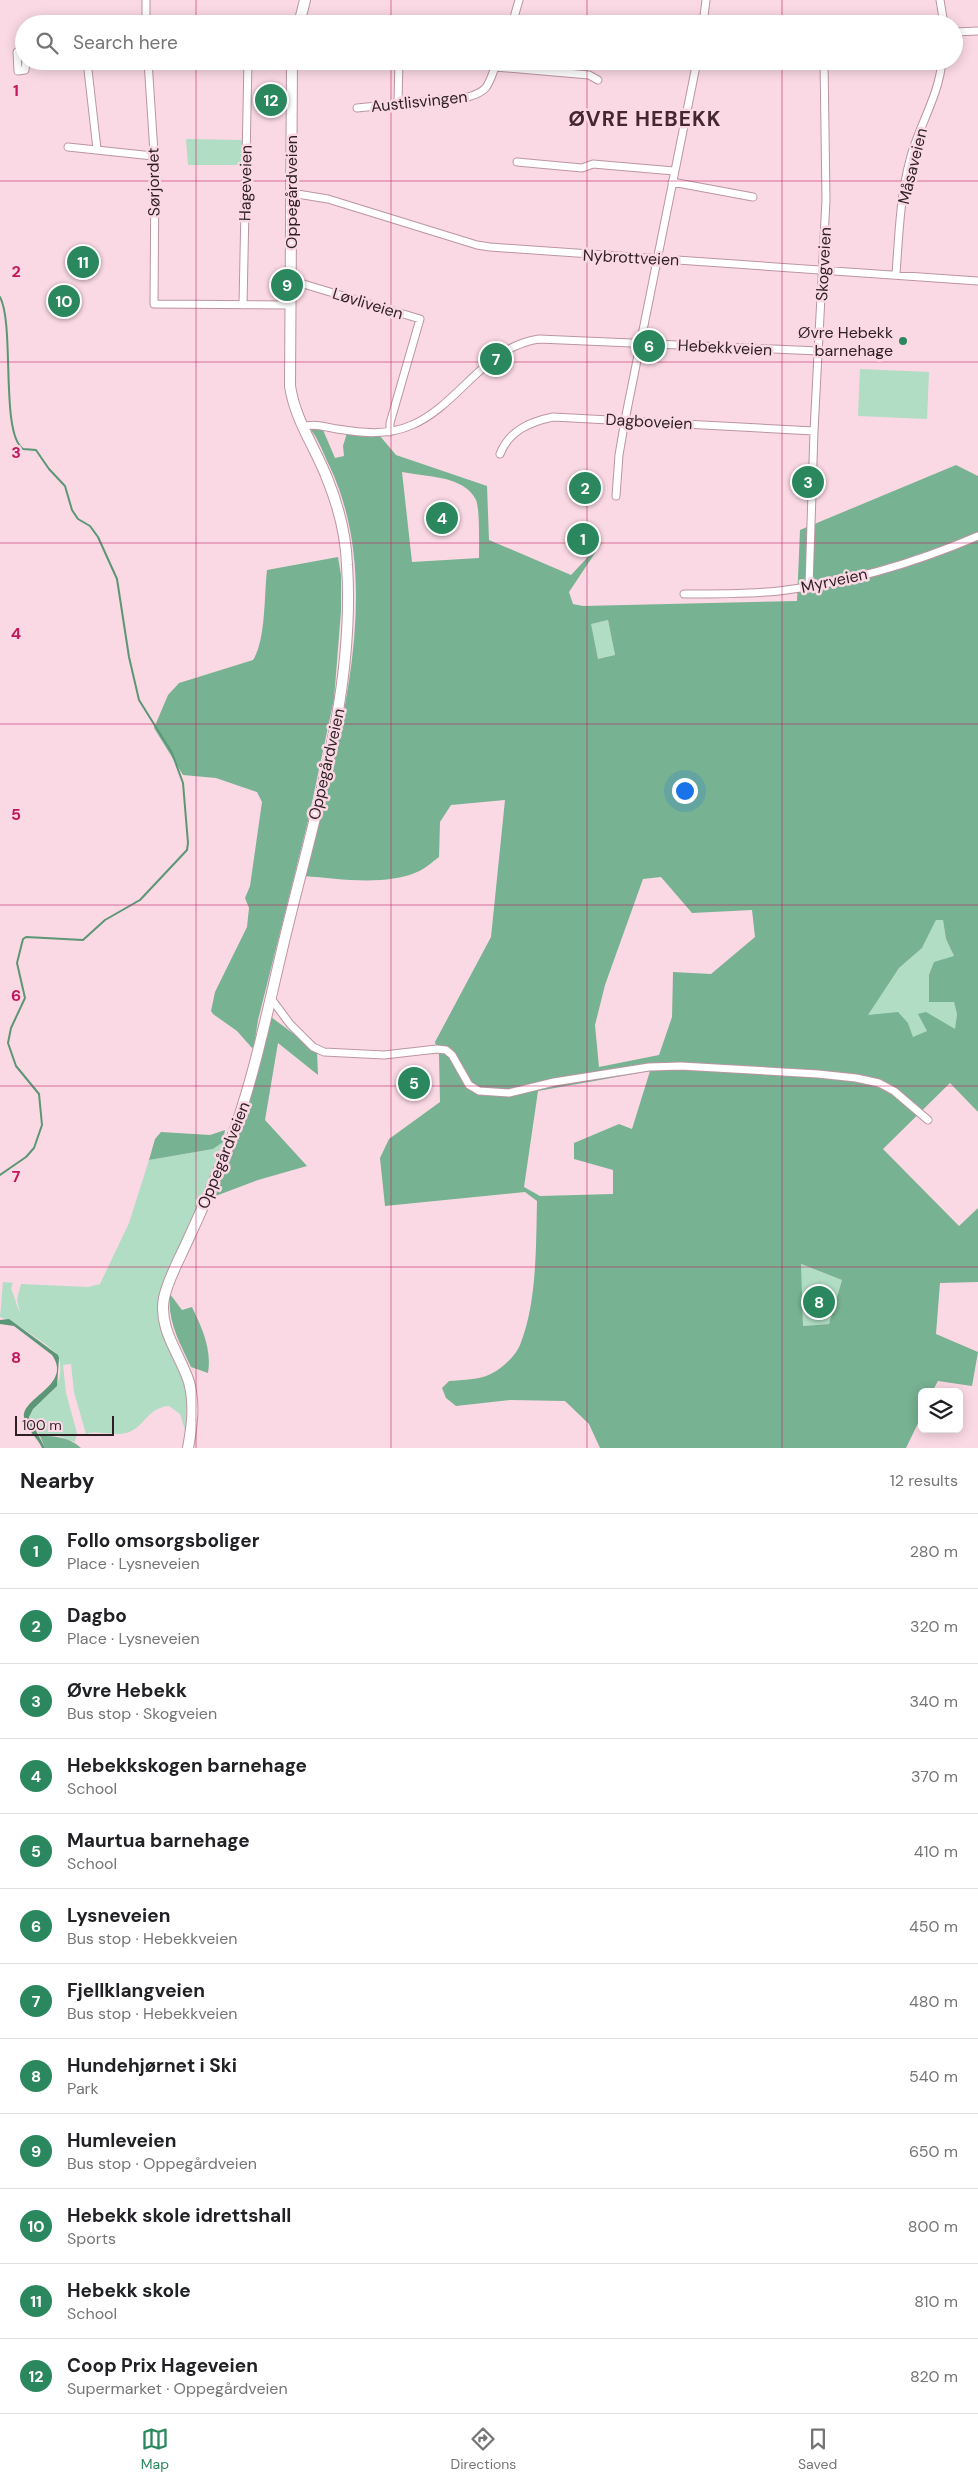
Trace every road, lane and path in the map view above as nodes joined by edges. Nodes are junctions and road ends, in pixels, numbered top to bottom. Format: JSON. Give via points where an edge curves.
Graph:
{"nodes":[{"id":1,"x":146,"y":0,"type":"edge"},
{"id":2,"x":305,"y":0,"type":"edge"},
{"id":3,"x":519,"y":0,"type":"edge"},
{"id":4,"x":706,"y":0,"type":"edge"},
{"id":5,"x":940,"y":0,"type":"edge"},
{"id":6,"x":146,"y":15,"type":"edge"},
{"id":7,"x":301,"y":15,"type":"edge"},
{"id":8,"x":515,"y":15,"type":"edge"},
{"id":9,"x":704,"y":15,"type":"edge"},
{"id":10,"x":942,"y":15,"type":"edge"},
{"id":11,"x":978,"y":31,"type":"edge"},
{"id":12,"x":963,"y":32,"type":"edge"},
{"id":13,"x":88,"y":70,"type":"edge"},
{"id":14,"x":148,"y":70,"type":"edge"},
{"id":15,"x":248,"y":70,"type":"edge"},
{"id":16,"x":292,"y":70,"type":"edge"},
{"id":17,"x":399,"y":70,"type":"edge"},
{"id":18,"x":494,"y":70,"type":"edge"},
{"id":19,"x":552,"y":70,"type":"edge"},
{"id":20,"x":695,"y":70,"type":"edge"},
{"id":21,"x":824,"y":70,"type":"edge"},
{"id":22,"x":940,"y":70,"type":"edge"},
{"id":23,"x":598,"y":80,"type":"dead end"},
{"id":24,"x":398,"y":102,"type":"junction"},
{"id":25,"x":357,"y":108,"type":"dead end"},
{"id":26,"x":68,"y":147,"type":"dead end"},
{"id":27,"x":97,"y":149,"type":"junction"},
{"id":28,"x":153,"y":156,"type":"junction"},
{"id":29,"x":517,"y":162,"type":"dead end"},
{"id":30,"x":674,"y":171,"type":"junction"},
{"id":31,"x":672,"y":182,"type":"junction"},
{"id":32,"x":291,"y":193,"type":"junction"},
{"id":33,"x":753,"y":197,"type":"dead end"},
{"id":34,"x":657,"y":258,"type":"junction"},
{"id":35,"x":824,"y":269,"type":"junction"},
{"id":36,"x":896,"y":274,"type":"junction"},
{"id":37,"x":290,"y":280,"type":"junction"},
{"id":38,"x":978,"y":281,"type":"edge"},
{"id":39,"x":243,"y":305,"type":"junction"},
{"id":40,"x":290,"y":305,"type":"junction"},
{"id":41,"x":641,"y":343,"type":"junction"},
{"id":42,"x":819,"y":352,"type":"junction"},
{"id":43,"x":625,"y":420,"type":"junction"},
{"id":44,"x":303,"y":427,"type":"junction"},
{"id":45,"x":814,"y":430,"type":"junction"},
{"id":46,"x":390,"y":432,"type":"junction"},
{"id":47,"x":500,"y":454,"type":"dead end"},
{"id":48,"x":616,"y":496,"type":"dead end"},
{"id":49,"x":978,"y":536,"type":"edge"},
{"id":50,"x":809,"y":586,"type":"junction"},
{"id":51,"x":684,"y":594,"type":"dead end"},
{"id":52,"x":270,"y":997,"type":"junction"},
{"id":53,"x":928,"y":1120,"type":"dead end"},
{"id":54,"x":188,"y":1448,"type":"edge"}],
"edges":[{"from":1,"to":6,"type":"street"},
{"from":2,"to":7,"type":"main road"},
{"from":3,"to":8,"type":"street"},
{"from":4,"to":9,"type":"street"},
{"from":5,"to":10,"type":"street"},
{"from":11,"to":12,"type":"street"},
{"from":13,"to":27,"type":"street"},
{"from":14,"to":28,"type":"street","name":"Sørjordet"},
{"from":15,"to":39,"type":"street","name":"Hageveien"},
{"from":16,"to":32,"type":"main road","name":"Oppegårdveien"},
{"from":17,"to":24,"type":"street"},
{"from":18,"to":24,"type":"street","name":"Austlisvingen","via":[[481,93],[468,97]]},
{"from":19,"to":23,"type":"street","name":"Austlisvingen","via":[[589,74]]},
{"from":20,"to":30,"type":"street"},
{"from":21,"to":35,"type":"street","name":"Skogveien"},
{"from":22,"to":36,"type":"street","name":"Måsaveien","via":[[905,180]]},
{"from":24,"to":25,"type":"street","name":"Austlisvingen"},
{"from":26,"to":27,"type":"street"},
{"from":27,"to":28,"type":"street"},
{"from":28,"to":39,"type":"street","name":"Sørjordet","via":[[154,304]]},
{"from":29,"to":30,"type":"street"},
{"from":30,"to":31,"type":"street"},
{"from":31,"to":33,"type":"street"},
{"from":31,"to":34,"type":"street"},
{"from":32,"to":34,"type":"street","name":"Nybrottveien","via":[[308,194],[477,245],[524,251]]},
{"from":32,"to":37,"type":"main road","name":"Oppegårdveien"},
{"from":34,"to":35,"type":"street","name":"Nybrottveien"},
{"from":34,"to":41,"type":"street"},
{"from":35,"to":36,"type":"street","name":"Nybrottveien"},
{"from":35,"to":42,"type":"street","name":"Skogveien"},
{"from":36,"to":38,"type":"street","name":"Nybrottveien"},
{"from":37,"to":40,"type":"main road","name":"Oppegårdveien"},
{"from":37,"to":46,"type":"street","name":"Løvliveien","via":[[420,319]]},
{"from":39,"to":40,"type":"street"},
{"from":40,"to":44,"type":"main road","name":"Oppegårdveien","via":[[290,386],[294,407]]},
{"from":41,"to":42,"type":"street","name":"Hebekkveien"},
{"from":41,"to":43,"type":"street"},
{"from":41,"to":46,"type":"street","name":"Hebekkveien","via":[[546,338],[524,342],[498,355],[428,416]]},
{"from":42,"to":45,"type":"street","name":"Skogveien"},
{"from":43,"to":45,"type":"street","name":"Dagboveien"},
{"from":43,"to":47,"type":"street","name":"Dagboveien","via":[[580,417],[536,420],[511,436]]},
{"from":43,"to":48,"type":"street"},
{"from":44,"to":46,"type":"street","name":"Hebekkveien","via":[[314,425],[373,433]]},
{"from":44,"to":52,"type":"main road","name":"Oppegårdveien","via":[[338,509],[347,554],[348,611],[338,710]]},
{"from":45,"to":50,"type":"street","name":"Skogveien"},
{"from":49,"to":50,"type":"street","name":"Myrveien","via":[[893,567]]},
{"from":50,"to":51,"type":"street","name":"Myrveien","via":[[774,591]]},
{"from":52,"to":53,"type":"street","via":[[290,1024],[313,1047],[324,1052],[384,1055],[446,1050],[469,1085],[479,1091],[509,1093],[554,1082],[649,1067],[818,1074],[879,1083],[894,1091]]},
{"from":52,"to":54,"type":"main road","name":"Oppegårdveien","via":[[256,1061],[234,1131],[164,1297],[164,1324],[192,1394],[193,1415]]}]}
